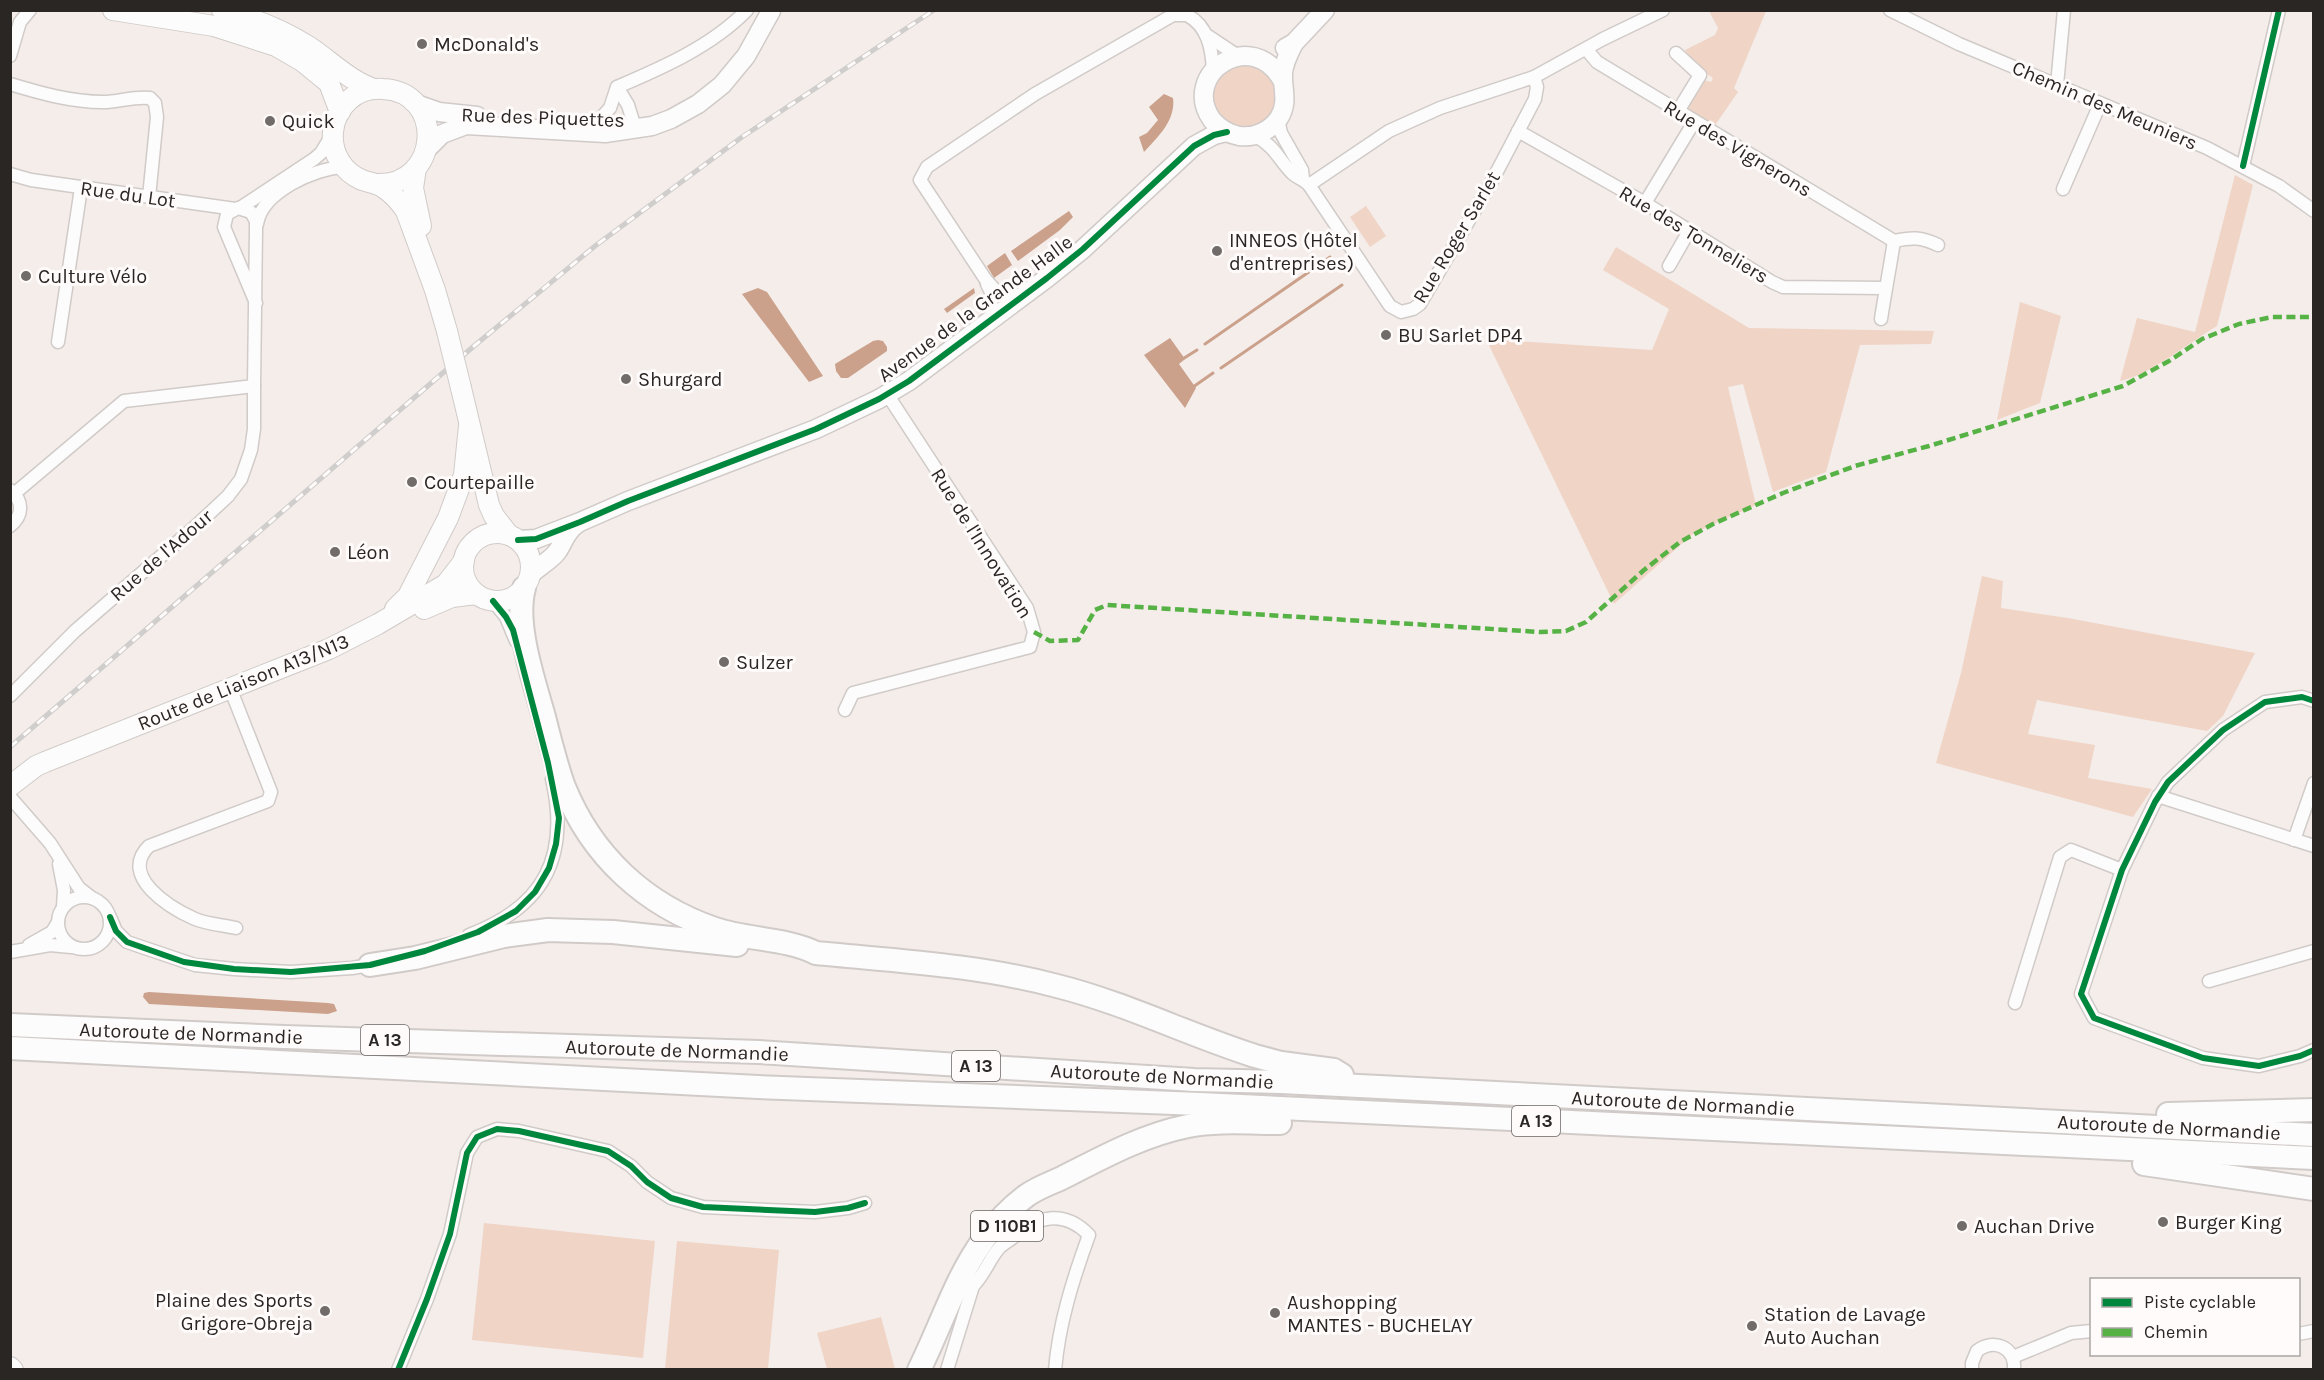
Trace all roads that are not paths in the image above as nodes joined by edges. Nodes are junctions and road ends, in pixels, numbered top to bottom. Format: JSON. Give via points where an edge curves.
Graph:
{"nodes":[{"id":1,"x":30,"y":10,"type":"edge"},
{"id":2,"x":113,"y":10,"type":"edge"},
{"id":3,"x":222,"y":10,"type":"edge"},
{"id":4,"x":747,"y":10,"type":"edge"},
{"id":5,"x":1325,"y":10,"type":"edge"},
{"id":6,"x":1663,"y":10,"type":"edge"},
{"id":7,"x":1890,"y":10,"type":"edge"},
{"id":8,"x":2064,"y":10,"type":"edge"},
{"id":9,"x":2279,"y":10,"type":"edge"},
{"id":10,"x":772,"y":11,"type":"edge"},
{"id":11,"x":18,"y":16,"type":"edge"},
{"id":12,"x":1205,"y":33,"type":"junction"},
{"id":13,"x":1294,"y":43,"type":"junction"},
{"id":14,"x":1586,"y":49,"type":"junction"},
{"id":15,"x":1676,"y":53,"type":"dead end"},
{"id":16,"x":10,"y":56,"type":"edge"},
{"id":17,"x":1247,"y":56,"type":"junction"},
{"id":18,"x":1213,"y":71,"type":"junction"},
{"id":19,"x":1534,"y":77,"type":"junction"},
{"id":20,"x":1283,"y":82,"type":"junction"},
{"id":21,"x":10,"y":84,"type":"edge"},
{"id":22,"x":2057,"y":85,"type":"junction"},
{"id":23,"x":617,"y":87,"type":"junction"},
{"id":24,"x":374,"y":89,"type":"junction"},
{"id":25,"x":416,"y":104,"type":"junction"},
{"id":26,"x":2100,"y":104,"type":"junction"},
{"id":27,"x":1207,"y":109,"type":"junction"},
{"id":28,"x":1678,"y":111,"type":"junction"},
{"id":29,"x":340,"y":112,"type":"junction"},
{"id":30,"x":1278,"y":119,"type":"junction"},
{"id":31,"x":598,"y":121,"type":"junction"},
{"id":32,"x":1694,"y":122,"type":"junction"},
{"id":33,"x":628,"y":126,"type":"junction"},
{"id":34,"x":1518,"y":131,"type":"junction"},
{"id":35,"x":1227,"y":132,"type":"junction"},
{"id":36,"x":333,"y":134,"type":"junction"},
{"id":37,"x":1254,"y":135,"type":"junction"},
{"id":38,"x":1194,"y":146,"type":"junction"},
{"id":39,"x":426,"y":150,"type":"junction"},
{"id":40,"x":2243,"y":166,"type":"junction"},
{"id":41,"x":344,"y":167,"type":"junction"},
{"id":42,"x":416,"y":168,"type":"junction"},
{"id":43,"x":14,"y":178,"type":"edge"},
{"id":44,"x":1306,"y":182,"type":"junction"},
{"id":45,"x":376,"y":184,"type":"junction"},
{"id":46,"x":81,"y":188,"type":"junction"},
{"id":47,"x":2063,"y":189,"type":"dead end"},
{"id":48,"x":149,"y":197,"type":"junction"},
{"id":49,"x":1645,"y":203,"type":"junction"},
{"id":50,"x":206,"y":205,"type":"junction"},
{"id":51,"x":237,"y":209,"type":"junction"},
{"id":52,"x":2313,"y":212,"type":"edge"},
{"id":53,"x":257,"y":227,"type":"junction"},
{"id":54,"x":225,"y":230,"type":"junction"},
{"id":55,"x":1689,"y":231,"type":"junction"},
{"id":56,"x":1894,"y":241,"type":"junction"},
{"id":57,"x":1938,"y":245,"type":"dead end"},
{"id":58,"x":1669,"y":266,"type":"dead end"},
{"id":59,"x":986,"y":280,"type":"junction"},
{"id":60,"x":1884,"y":288,"type":"junction"},
{"id":61,"x":435,"y":290,"type":"junction"},
{"id":62,"x":1017,"y":301,"type":"junction"},
{"id":63,"x":256,"y":303,"type":"junction"},
{"id":64,"x":1881,"y":319,"type":"dead end"},
{"id":65,"x":992,"y":320,"type":"junction"},
{"id":66,"x":58,"y":342,"type":"dead end"},
{"id":67,"x":254,"y":386,"type":"junction"},
{"id":68,"x":887,"y":394,"type":"junction"},
{"id":69,"x":469,"y":426,"type":"junction"},
{"id":70,"x":479,"y":468,"type":"junction"},
{"id":71,"x":13,"y":492,"type":"edge"},
{"id":72,"x":580,"y":522,"type":"junction"},
{"id":73,"x":10,"y":526,"type":"edge"},
{"id":74,"x":513,"y":537,"type":"junction"},
{"id":75,"x":473,"y":542,"type":"junction"},
{"id":76,"x":464,"y":561,"type":"junction"},
{"id":77,"x":527,"y":581,"type":"junction"},
{"id":78,"x":484,"y":597,"type":"junction"},
{"id":79,"x":378,"y":624,"type":"junction"},
{"id":80,"x":10,"y":696,"type":"edge"},
{"id":81,"x":234,"y":698,"type":"junction"},
{"id":82,"x":2313,"y":700,"type":"edge"},
{"id":83,"x":845,"y":710,"type":"dead end"},
{"id":84,"x":2313,"y":783,"type":"edge"},
{"id":85,"x":12,"y":795,"type":"edge"},
{"id":86,"x":2158,"y":796,"type":"junction"},
{"id":87,"x":2294,"y":840,"type":"junction"},
{"id":88,"x":2313,"y":846,"type":"edge"},
{"id":89,"x":54,"y":849,"type":"junction"},
{"id":90,"x":2122,"y":870,"type":"junction"},
{"id":91,"x":93,"y":898,"type":"junction"},
{"id":92,"x":63,"y":907,"type":"junction"},
{"id":93,"x":110,"y":917,"type":"junction"},
{"id":94,"x":58,"y":922,"type":"junction"},
{"id":95,"x":236,"y":928,"type":"dead end"},
{"id":96,"x":72,"y":947,"type":"junction"},
{"id":97,"x":2313,"y":951,"type":"edge"},
{"id":98,"x":12,"y":952,"type":"edge"},
{"id":99,"x":816,"y":953,"type":"junction"},
{"id":100,"x":370,"y":965,"type":"junction"},
{"id":101,"x":2209,"y":981,"type":"dead end"},
{"id":102,"x":2014,"y":1003,"type":"dead end"},
{"id":103,"x":10,"y":1025,"type":"edge"},
{"id":104,"x":10,"y":1048,"type":"edge"},
{"id":105,"x":2313,"y":1050,"type":"edge"},
{"id":106,"x":1361,"y":1086,"type":"junction"},
{"id":107,"x":2313,"y":1110,"type":"edge"},
{"id":108,"x":1348,"y":1113,"type":"junction"},
{"id":109,"x":2049,"y":1121,"type":"junction"},
{"id":110,"x":2313,"y":1135,"type":"edge"},
{"id":111,"x":2074,"y":1147,"type":"junction"},
{"id":112,"x":2313,"y":1158,"type":"edge"},
{"id":113,"x":1059,"y":1179,"type":"junction"},
{"id":114,"x":2313,"y":1189,"type":"edge"},
{"id":115,"x":865,"y":1203,"type":"dead end"},
{"id":116,"x":973,"y":1286,"type":"junction"},
{"id":117,"x":2090,"y":1331,"type":"edge"},
{"id":118,"x":2014,"y":1363,"type":"edge"},
{"id":119,"x":398,"y":1370,"type":"edge"},
{"id":120,"x":919,"y":1370,"type":"edge"},
{"id":121,"x":947,"y":1370,"type":"edge"},
{"id":122,"x":1055,"y":1370,"type":"edge"},
{"id":123,"x":1972,"y":1370,"type":"edge"}],
"edges":[{"from":1,"to":11,"type":"street"},
{"from":2,"to":29,"type":"main road","via":[[214,26],[276,46],[329,83]]},
{"from":3,"to":24,"type":"main road","via":[[280,30],[352,80]]},
{"from":4,"to":23,"type":"street","via":[[732,26],[700,46]]},
{"from":5,"to":13,"type":"street"},
{"from":6,"to":14,"type":"street"},
{"from":7,"to":22,"type":"street","name":"Chemin des Meuniers"},
{"from":8,"to":22,"type":"street"},
{"from":9,"to":40,"type":"street"},
{"from":10,"to":33,"type":"street","name":"Rue des Piquettes","via":[[746,56],[698,104],[652,126]]},
{"from":11,"to":16,"type":"street"},
{"from":12,"to":17,"type":"street","via":[[1216,43]]},
{"from":12,"to":18,"type":"street","via":[[1212,49]]},
{"from":12,"to":59,"type":"street","via":[[1187,15],[1173,15],[1035,94],[927,167],[920,180],[922,185]]},
{"from":13,"to":17,"type":"street","via":[[1272,54]]},
{"from":13,"to":20,"type":"street"},
{"from":14,"to":19,"type":"street"},
{"from":14,"to":28,"type":"street","name":"Rue des Vignerons","via":[[1597,62]]},
{"from":15,"to":28,"type":"street","via":[[1700,75]]},
{"from":17,"to":18,"type":"street","via":[[1223,62]]},
{"from":17,"to":20,"type":"street","via":[[1271,65]]},
{"from":18,"to":27,"type":"street","via":[[1205,89]]},
{"from":19,"to":34,"type":"street","name":"Rue Roger Sarlet","via":[[1535,99]]},
{"from":19,"to":44,"type":"street","via":[[1440,108],[1389,131]]},
{"from":20,"to":30,"type":"street","via":[[1285,101]]},
{"from":21,"to":48,"type":"street","via":[[81,101],[150,98],[157,117]]},
{"from":22,"to":26,"type":"street","name":"Chemin des Meuniers"},
{"from":23,"to":31,"type":"street","via":[[610,108]]},
{"from":23,"to":33,"type":"street","via":[[628,105]]},
{"from":24,"to":25,"type":"main road","via":[[399,92]]},
{"from":24,"to":29,"type":"main road","via":[[353,97]]},
{"from":25,"to":31,"type":"street","name":"Rue des Piquettes","via":[[457,115]]},
{"from":25,"to":39,"type":"main road","via":[[427,122]]},
{"from":26,"to":40,"type":"street","name":"Chemin des Meuniers"},
{"from":26,"to":47,"type":"street"},
{"from":27,"to":35,"type":"street","via":[[1215,123]]},
{"from":27,"to":38,"type":"street","name":"Avenue de la Grande Halle","via":[[1205,125]]},
{"from":28,"to":32,"type":"street","name":"Rue des Vignerons"},
{"from":29,"to":36,"type":"main road"},
{"from":30,"to":37,"type":"street"},
{"from":30,"to":44,"type":"street"},
{"from":31,"to":33,"type":"street","name":"Rue des Piquettes"},
{"from":32,"to":49,"type":"street"},
{"from":32,"to":56,"type":"street","name":"Rue des Vignerons"},
{"from":33,"to":39,"type":"street","name":"Rue des Piquettes","via":[[570,132],[466,125],[442,134]]},
{"from":34,"to":44,"type":"street","name":"Rue Roger Sarlet","via":[[1420,304],[1401,312],[1390,306]]},
{"from":34,"to":49,"type":"street","name":"Rue des Tonneliers"},
{"from":35,"to":37,"type":"street"},
{"from":35,"to":38,"type":"street","name":"Avenue de la Grande Halle"},
{"from":36,"to":41,"type":"main road","via":[[335,151]]},
{"from":36,"to":51,"type":"street","via":[[314,159]]},
{"from":37,"to":44,"type":"street","via":[[1272,147],[1294,175]]},
{"from":38,"to":62,"type":"street","name":"Avenue de la Grande Halle","via":[[1083,249]]},
{"from":39,"to":42,"type":"main road"},
{"from":40,"to":52,"type":"street","name":"Chemin des Meuniers","via":[[2279,186]]},
{"from":41,"to":45,"type":"main road","via":[[360,179]]},
{"from":41,"to":53,"type":"street","via":[[321,169],[298,181],[264,207]]},
{"from":42,"to":45,"type":"main road","via":[[396,181]]},
{"from":42,"to":61,"type":"main road","via":[[414,195]]},
{"from":43,"to":46,"type":"street","name":"Rue du Lot"},
{"from":45,"to":61,"type":"main road","via":[[393,195],[406,211]]},
{"from":46,"to":48,"type":"street","name":"Rue du Lot"},
{"from":46,"to":66,"type":"street"},
{"from":48,"to":50,"type":"street","name":"Rue du Lot"},
{"from":49,"to":55,"type":"street","name":"Rue des Tonneliers"},
{"from":50,"to":51,"type":"street","name":"Rue du Lot"},
{"from":50,"to":54,"type":"street"},
{"from":51,"to":53,"type":"street","via":[[251,212]]},
{"from":51,"to":54,"type":"street","via":[[226,217]]},
{"from":53,"to":54,"type":"street","via":[[250,239],[243,242],[234,241]]},
{"from":53,"to":63,"type":"street","name":"Rue de l'Adour"},
{"from":54,"to":63,"type":"street"},
{"from":55,"to":58,"type":"street"},
{"from":55,"to":60,"type":"street","name":"Rue des Tonneliers","via":[[1783,287]]},
{"from":56,"to":57,"type":"street","via":[[1922,237]]},
{"from":56,"to":60,"type":"street"},
{"from":59,"to":62,"type":"street","via":[[997,292]]},
{"from":59,"to":65,"type":"street","via":[[991,292]]},
{"from":60,"to":64,"type":"street"},
{"from":61,"to":69,"type":"main road","bridge":true},
{"from":62,"to":65,"type":"street","name":"Avenue de la Grande Halle"},
{"from":63,"to":67,"type":"street","name":"Rue de l'Adour"},
{"from":65,"to":68,"type":"street","name":"Avenue de la Grande Halle"},
{"from":67,"to":71,"type":"street","via":[[127,400]]},
{"from":67,"to":80,"type":"street","name":"Rue de l'Adour","via":[[254,429],[242,479],[197,525],[75,631]]},
{"from":68,"to":72,"type":"street","name":"Avenue de la Grande Halle","via":[[850,415]]},
{"from":68,"to":83,"type":"street","name":"Rue de l'Innovation","via":[[1027,608],[1034,632],[1030,647],[853,693]]},
{"from":69,"to":70,"type":"main road"},
{"from":69,"to":79,"type":"main road","via":[[464,475],[448,519],[408,596]]},
{"from":70,"to":74,"type":"main road","via":[[492,511]]},
{"from":70,"to":75,"type":"main road","via":[[480,514]]},
{"from":71,"to":73,"type":"street","via":[[19,499],[20,513]]},
{"from":72,"to":74,"type":"street","name":"Avenue de la Grande Halle","via":[[541,537]]},
{"from":72,"to":77,"type":"street"},
{"from":74,"to":75,"type":"main road","via":[[489,534]]},
{"from":74,"to":77,"type":"main road","via":[[529,554]]},
{"from":75,"to":76,"type":"main road"},
{"from":76,"to":78,"type":"main road","via":[[464,577]]},
{"from":76,"to":79,"type":"main road","name":"Route de Liaison A13/N13","via":[[446,584]]},
{"from":77,"to":78,"type":"main road","via":[[508,599]]},
{"from":77,"to":99,"type":"highway","via":[[521,610],[526,646],[557,765],[573,807],[606,858],[645,895],[680,915],[717,929],[801,945]]},
{"from":78,"to":81,"type":"main road","name":"Route de Liaison A13/N13","via":[[462,595],[435,603],[346,652]]},
{"from":78,"to":100,"type":"street","via":[[506,617],[513,630],[557,803],[553,857],[535,892],[504,920],[460,939]]},
{"from":79,"to":85,"type":"main road","name":"Route de Liaison A13/N13","via":[[329,649],[36,766]]},
{"from":81,"to":85,"type":"main road","name":"Route de Liaison A13/N13","via":[[44,773]]},
{"from":81,"to":95,"type":"street","via":[[271,792],[268,801],[149,846],[139,866],[144,882],[166,903],[197,920]]},
{"from":82,"to":86,"type":"street","via":[[2302,697],[2265,702],[2223,730]]},
{"from":84,"to":87,"type":"street"},
{"from":85,"to":89,"type":"street"},
{"from":86,"to":87,"type":"street"},
{"from":86,"to":90,"type":"street"},
{"from":87,"to":88,"type":"street"},
{"from":89,"to":91,"type":"street","via":[[75,882]]},
{"from":89,"to":92,"type":"street","via":[[64,890]]},
{"from":90,"to":102,"type":"street","via":[[2071,850],[2060,857]]},
{"from":90,"to":105,"type":"street","via":[[2081,994],[2094,1018],[2203,1058],[2259,1066]]},
{"from":91,"to":92,"type":"street","via":[[74,899]]},
{"from":91,"to":93,"type":"street","via":[[105,906]]},
{"from":92,"to":94,"type":"street"},
{"from":93,"to":96,"type":"street","via":[[110,932],[101,944],[87,950]]},
{"from":93,"to":100,"type":"street","via":[[127,942],[195,965],[291,972]]},
{"from":94,"to":96,"type":"street","via":[[61,937]]},
{"from":94,"to":98,"type":"street","via":[[46,936]]},
{"from":96,"to":98,"type":"street","via":[[50,945]]},
{"from":97,"to":101,"type":"street"},
{"from":99,"to":100,"type":"highway","via":[[563,929],[504,936]]},
{"from":99,"to":106,"type":"highway","via":[[982,970],[1041,982],[1255,1056],[1334,1071]]},
{"from":103,"to":106,"type":"highway","name":"Autoroute de Normandie","number":"A 13","via":[[762,1052],[1194,1080]]},
{"from":104,"to":108,"type":"highway","name":"Autoroute de Normandie","number":"A 13"},
{"from":106,"to":109,"type":"highway","name":"Autoroute de Normandie","number":"A 13"},
{"from":107,"to":109,"type":"highway","via":[[2088,1113]]},
{"from":108,"to":111,"type":"highway","name":"Autoroute de Normandie","number":"A 13"},
{"from":108,"to":113,"type":"highway","via":[[1336,1123],[1190,1125],[1131,1144]]},
{"from":109,"to":110,"type":"highway","name":"Autoroute de Normandie","number":"A 13"},
{"from":111,"to":112,"type":"highway","name":"Autoroute de Normandie","number":"A 13"},
{"from":111,"to":114,"type":"highway","via":[[2102,1160]]},
{"from":113,"to":116,"type":"highway","number":"D 110B1","via":[[1028,1202],[992,1243]]},
{"from":113,"to":120,"type":"highway","via":[[1025,1197],[984,1239],[971,1258]]},
{"from":115,"to":119,"type":"street","via":[[815,1212],[703,1207],[671,1198],[608,1151],[497,1129],[477,1137],[467,1153],[450,1234]]},
{"from":116,"to":121,"type":"street","number":"D 110B1"},
{"from":116,"to":122,"type":"street","via":[[1003,1244],[1044,1217],[1067,1220],[1086,1232],[1089,1236],[1061,1327]]},
{"from":117,"to":118,"type":"street","via":[[2071,1333]]},
{"from":118,"to":123,"type":"street","via":[[2004,1347],[1987,1345],[1977,1351]]}]}
